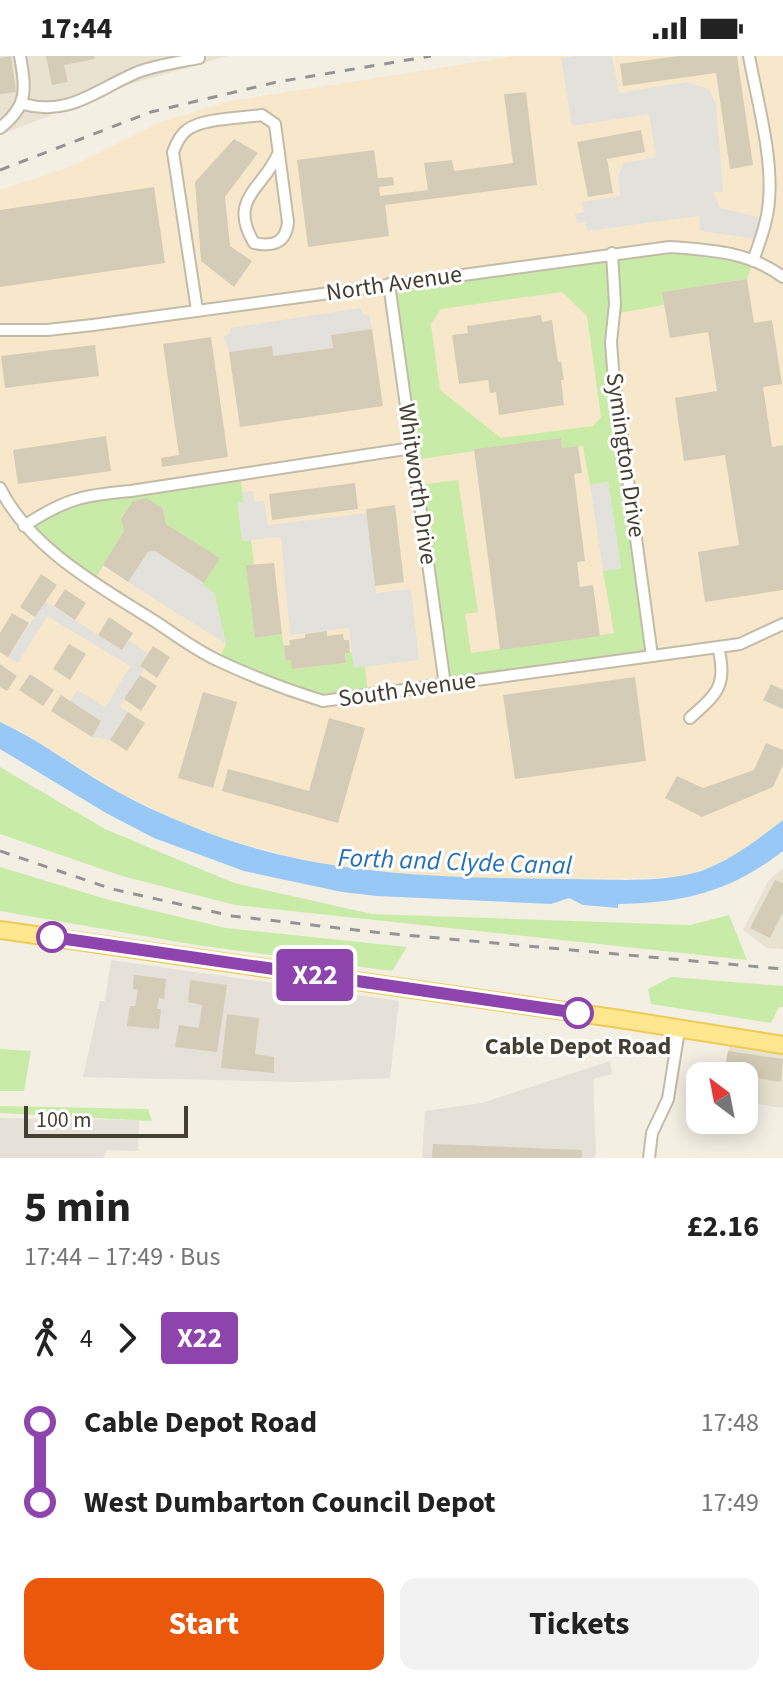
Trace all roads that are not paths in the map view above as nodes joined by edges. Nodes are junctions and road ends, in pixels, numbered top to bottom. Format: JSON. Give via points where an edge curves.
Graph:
{"nodes":[{"id":1,"x":20,"y":56,"type":"edge"},
{"id":2,"x":199,"y":56,"type":"edge"},
{"id":3,"x":749,"y":56,"type":"edge"},
{"id":4,"x":23,"y":104,"type":"junction"},
{"id":5,"x":0,"y":128,"type":"edge"},
{"id":6,"x":279,"y":152,"type":"junction"},
{"id":7,"x":612,"y":253,"type":"junction"},
{"id":8,"x":753,"y":261,"type":"junction"},
{"id":9,"x":783,"y":277,"type":"edge"},
{"id":10,"x":389,"y":284,"type":"junction"},
{"id":11,"x":197,"y":310,"type":"junction"},
{"id":12,"x":0,"y":330,"type":"edge"},
{"id":13,"x":412,"y":448,"type":"junction"},
{"id":14,"x":0,"y":488,"type":"edge"},
{"id":15,"x":24,"y":526,"type":"junction"},
{"id":16,"x":783,"y":624,"type":"edge"},
{"id":17,"x":718,"y":647,"type":"junction"},
{"id":18,"x":652,"y":656,"type":"junction"},
{"id":19,"x":445,"y":685,"type":"junction"},
{"id":20,"x":690,"y":718,"type":"dead end"},
{"id":21,"x":0,"y":930,"type":"edge"},
{"id":22,"x":679,"y":1030,"type":"junction"},
{"id":23,"x":783,"y":1045,"type":"edge"},
{"id":24,"x":649,"y":1158,"type":"edge"}],
"edges":[{"from":1,"to":4,"type":"street"},
{"from":2,"to":4,"type":"street","via":[[143,70],[67,107]]},
{"from":3,"to":8,"type":"street","via":[[770,199]]},
{"from":4,"to":5,"type":"street"},
{"from":6,"to":6,"type":"street","via":[[244,208],[254,243],[268,246],[287,234]]},
{"from":6,"to":11,"type":"street","via":[[275,124],[262,115],[196,125],[178,141],[173,152]]},
{"from":7,"to":8,"type":"street","name":"North Avenue","via":[[670,247],[722,251]]},
{"from":7,"to":10,"type":"street","name":"North Avenue"},
{"from":7,"to":18,"type":"street","name":"Symington Drive","via":[[613,369]]},
{"from":8,"to":9,"type":"street","name":"North Avenue"},
{"from":10,"to":11,"type":"street","name":"North Avenue"},
{"from":10,"to":13,"type":"street","name":"Whitworth Drive"},
{"from":11,"to":12,"type":"street","name":"North Avenue","via":[[47,330]]},
{"from":13,"to":15,"type":"street","via":[[91,495],[61,504]]},
{"from":13,"to":19,"type":"street","name":"Whitworth Drive"},
{"from":14,"to":15,"type":"street","name":"South Avenue"},
{"from":15,"to":19,"type":"street","name":"South Avenue","via":[[108,592],[201,651],[283,688],[323,701]]},
{"from":16,"to":17,"type":"street","name":"South Avenue","via":[[740,644]]},
{"from":17,"to":18,"type":"street","name":"South Avenue"},
{"from":17,"to":20,"type":"street","via":[[721,680]]},
{"from":18,"to":19,"type":"street","name":"South Avenue"},
{"from":21,"to":22,"type":"main road"},
{"from":22,"to":23,"type":"main road"},
{"from":22,"to":24,"type":"street","via":[[668,1099],[652,1133]]}]}
